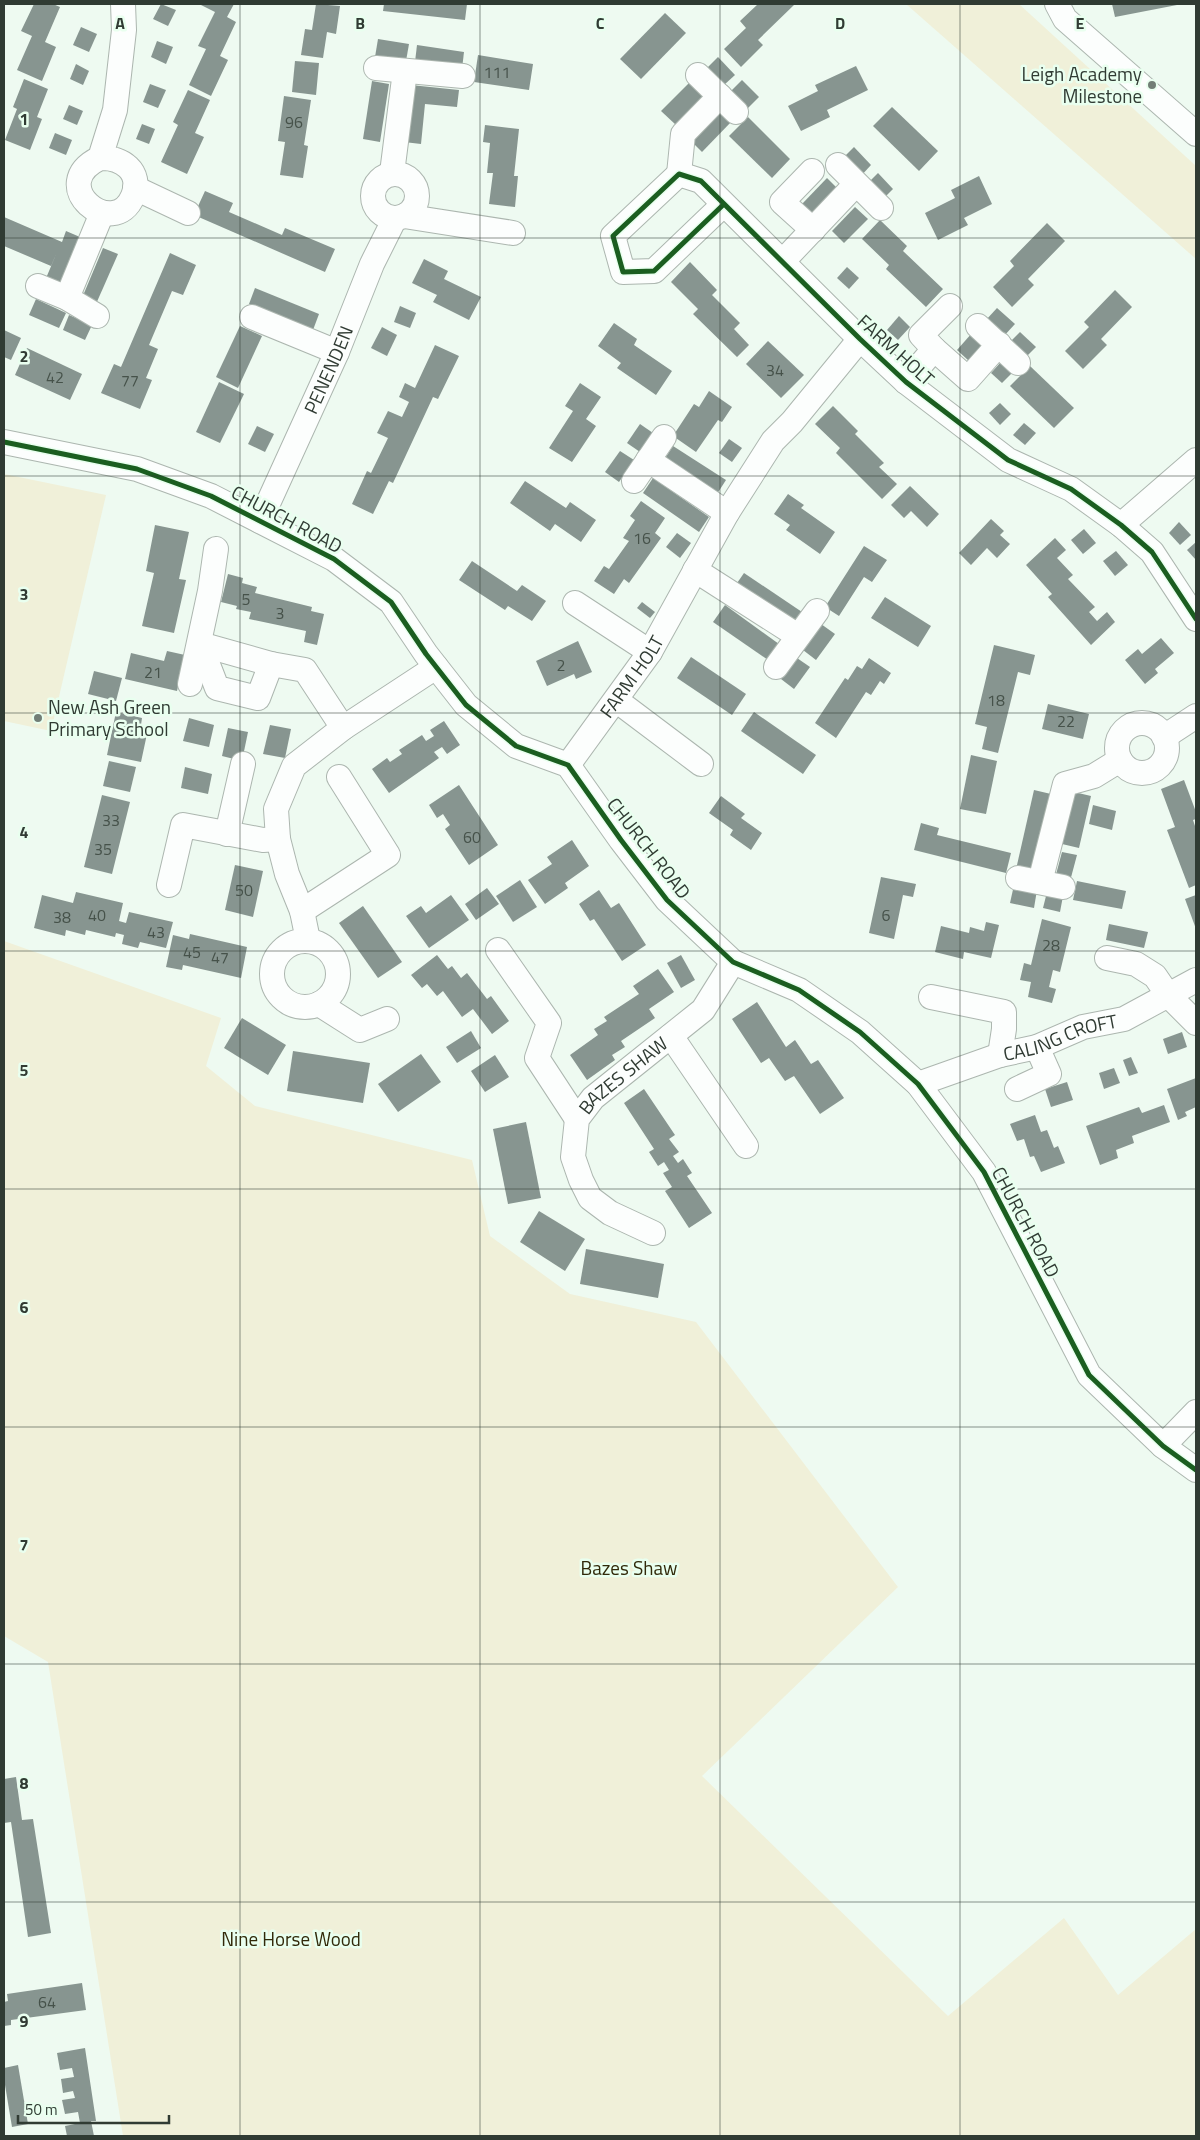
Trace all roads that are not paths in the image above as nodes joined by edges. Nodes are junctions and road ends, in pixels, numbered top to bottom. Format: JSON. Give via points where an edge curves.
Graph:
{"nodes":[{"id":1,"x":123,"y":4,"type":"edge"},
{"id":2,"x":1057,"y":4,"type":"edge"},
{"id":3,"x":376,"y":68,"type":"dead end"},
{"id":4,"x":404,"y":71,"type":"junction"},
{"id":5,"x":698,"y":75,"type":"dead end"},
{"id":6,"x":463,"y":76,"type":"dead end"},
{"id":7,"x":1196,"y":134,"type":"edge"},
{"id":8,"x":100,"y":158,"type":"junction"},
{"id":9,"x":838,"y":165,"type":"dead end"},
{"id":10,"x":812,"y":171,"type":"dead end"},
{"id":11,"x":392,"y":173,"type":"junction"},
{"id":12,"x":679,"y":174,"type":"junction"},
{"id":13,"x":856,"y":184,"type":"junction"},
{"id":14,"x":135,"y":188,"type":"junction"},
{"id":15,"x":723,"y":205,"type":"junction"},
{"id":16,"x":881,"y":208,"type":"dead end"},
{"id":17,"x":188,"y":212,"type":"dead end"},
{"id":18,"x":102,"y":213,"type":"junction"},
{"id":19,"x":400,"y":217,"type":"junction"},
{"id":20,"x":813,"y":230,"type":"junction"},
{"id":21,"x":514,"y":233,"type":"dead end"},
{"id":22,"x":783,"y":261,"type":"junction"},
{"id":23,"x":38,"y":286,"type":"dead end"},
{"id":24,"x":67,"y":298,"type":"junction"},
{"id":25,"x":950,"y":306,"type":"dead end"},
{"id":26,"x":97,"y":316,"type":"dead end"},
{"id":27,"x":252,"y":317,"type":"dead end"},
{"id":28,"x":978,"y":326,"type":"dead end"},
{"id":29,"x":860,"y":340,"type":"junction"},
{"id":30,"x":999,"y":344,"type":"junction"},
{"id":31,"x":934,"y":349,"type":"junction"},
{"id":32,"x":337,"y":352,"type":"junction"},
{"id":33,"x":1018,"y":363,"type":"dead end"},
{"id":34,"x":906,"y":382,"type":"junction"},
{"id":35,"x":664,"y":437,"type":"dead end"},
{"id":36,"x":4,"y":442,"type":"edge"},
{"id":37,"x":648,"y":460,"type":"junction"},
{"id":38,"x":1196,"y":460,"type":"edge"},
{"id":39,"x":634,"y":481,"type":"dead end"},
{"id":40,"x":727,"y":513,"type":"junction"},
{"id":41,"x":260,"y":521,"type":"junction"},
{"id":42,"x":1121,"y":525,"type":"junction"},
{"id":43,"x":216,"y":549,"type":"dead end"},
{"id":44,"x":695,"y":570,"type":"junction"},
{"id":45,"x":575,"y":603,"type":"dead end"},
{"id":46,"x":816,"y":611,"type":"dead end"},
{"id":47,"x":1196,"y":619,"type":"edge"},
{"id":48,"x":798,"y":636,"type":"junction"},
{"id":49,"x":200,"y":644,"type":"junction"},
{"id":50,"x":650,"y":652,"type":"junction"},
{"id":51,"x":271,"y":664,"type":"junction"},
{"id":52,"x":436,"y":667,"type":"junction"},
{"id":53,"x":776,"y":667,"type":"dead end"},
{"id":54,"x":190,"y":684,"type":"dead end"},
{"id":55,"x":616,"y":700,"type":"junction"},
{"id":56,"x":1196,"y":716,"type":"edge"},
{"id":57,"x":343,"y":728,"type":"junction"},
{"id":58,"x":1164,"y":738,"type":"junction"},
{"id":59,"x":1120,"y":760,"type":"junction"},
{"id":60,"x":243,"y":764,"type":"dead end"},
{"id":61,"x":701,"y":764,"type":"dead end"},
{"id":62,"x":568,"y":765,"type":"junction"},
{"id":63,"x":339,"y":777,"type":"dead end"},
{"id":64,"x":227,"y":834,"type":"junction"},
{"id":65,"x":278,"y":839,"type":"junction"},
{"id":66,"x":168,"y":885,"type":"dead end"},
{"id":67,"x":1063,"y":887,"type":"dead end"},
{"id":68,"x":302,"y":911,"type":"junction"},
{"id":69,"x":308,"y":940,"type":"junction"},
{"id":70,"x":498,"y":950,"type":"dead end"},
{"id":71,"x":1107,"y":958,"type":"dead end"},
{"id":72,"x":733,"y":962,"type":"junction"},
{"id":73,"x":1196,"y":980,"type":"edge"},
{"id":74,"x":1168,"y":995,"type":"junction"},
{"id":75,"x":930,"y":997,"type":"dead end"},
{"id":76,"x":319,"y":1004,"type":"junction"},
{"id":77,"x":387,"y":1019,"type":"dead end"},
{"id":78,"x":1196,"y":1023,"type":"edge"},
{"id":79,"x":671,"y":1036,"type":"junction"},
{"id":80,"x":1037,"y":1047,"type":"junction"},
{"id":81,"x":1000,"y":1055,"type":"junction"},
{"id":82,"x":918,"y":1084,"type":"junction"},
{"id":83,"x":1017,"y":1088,"type":"dead end"},
{"id":84,"x":577,"y":1119,"type":"junction"},
{"id":85,"x":746,"y":1146,"type":"dead end"},
{"id":86,"x":653,"y":1233,"type":"dead end"},
{"id":87,"x":1196,"y":1412,"type":"edge"},
{"id":88,"x":1164,"y":1446,"type":"junction"},
{"id":89,"x":1196,"y":1470,"type":"edge"}],
"edges":[{"from":1,"to":8,"type":"street","via":[[124,30],[114,110]]},
{"from":2,"to":7,"type":"street","via":[[1065,19]]},
{"from":3,"to":4,"type":"street"},
{"from":4,"to":6,"type":"street"},
{"from":4,"to":11,"type":"street"},
{"from":5,"to":12,"type":"street","via":[[728,104],[683,134]]},
{"from":8,"to":14,"type":"street","via":[[112,158],[128,167],[134,175]]},
{"from":8,"to":18,"type":"street","via":[[84,169],[79,188],[90,208]]},
{"from":9,"to":13,"type":"street"},
{"from":10,"to":20,"type":"street","via":[[782,202]]},
{"from":11,"to":19,"type":"street","name":"PENENDEN","via":[[410,179],[417,190],[415,206]]},
{"from":11,"to":19,"type":"street","via":[[376,183],[373,198],[381,213]]},
{"from":12,"to":15,"type":"street","name":"FARM HOLT","via":[[701,181]]},
{"from":12,"to":15,"type":"street","via":[[613,236],[623,272],[654,271]]},
{"from":13,"to":16,"type":"street"},
{"from":13,"to":20,"type":"street"},
{"from":14,"to":17,"type":"street"},
{"from":14,"to":18,"type":"street","via":[[133,197],[121,210]]},
{"from":15,"to":22,"type":"street","name":"FARM HOLT"},
{"from":18,"to":24,"type":"street"},
{"from":19,"to":21,"type":"street"},
{"from":19,"to":32,"type":"street","name":"PENENDEN","via":[[372,264]]},
{"from":20,"to":22,"type":"street"},
{"from":22,"to":29,"type":"street","name":"FARM HOLT"},
{"from":23,"to":24,"type":"street"},
{"from":24,"to":26,"type":"street"},
{"from":25,"to":31,"type":"street","via":[[921,335]]},
{"from":27,"to":32,"type":"street"},
{"from":28,"to":30,"type":"street"},
{"from":29,"to":34,"type":"street","name":"FARM HOLT"},
{"from":29,"to":40,"type":"street","name":"FARM HOLT","via":[[773,441]]},
{"from":30,"to":31,"type":"street","via":[[968,379]]},
{"from":30,"to":33,"type":"street"},
{"from":31,"to":34,"type":"street"},
{"from":32,"to":41,"type":"street","name":"PENENDEN"},
{"from":34,"to":42,"type":"street","name":"FARM HOLT","via":[[1008,460],[1071,488]]},
{"from":35,"to":37,"type":"street"},
{"from":36,"to":41,"type":"street","name":"CHURCH ROAD","via":[[137,469],[211,496]]},
{"from":37,"to":39,"type":"street"},
{"from":37,"to":40,"type":"street"},
{"from":38,"to":42,"type":"street"},
{"from":40,"to":44,"type":"street","name":"FARM HOLT"},
{"from":41,"to":52,"type":"street","name":"CHURCH ROAD","via":[[334,559],[391,602]]},
{"from":42,"to":47,"type":"street","via":[[1152,552]]},
{"from":43,"to":49,"type":"street"},
{"from":44,"to":48,"type":"street"},
{"from":44,"to":50,"type":"street","name":"FARM HOLT"},
{"from":45,"to":50,"type":"street"},
{"from":46,"to":48,"type":"street"},
{"from":48,"to":53,"type":"street"},
{"from":49,"to":51,"type":"street"},
{"from":49,"to":51,"type":"street","via":[[217,688],[258,698]]},
{"from":49,"to":54,"type":"street"},
{"from":50,"to":55,"type":"street","name":"FARM HOLT"},
{"from":51,"to":57,"type":"street","via":[[305,670]]},
{"from":52,"to":57,"type":"street"},
{"from":52,"to":62,"type":"street","name":"CHURCH ROAD","via":[[466,705],[516,746]]},
{"from":55,"to":61,"type":"street"},
{"from":55,"to":62,"type":"street","name":"FARM HOLT"},
{"from":56,"to":58,"type":"street"},
{"from":57,"to":65,"type":"street","via":[[294,766],[276,809]]},
{"from":58,"to":59,"type":"street","via":[[1166,755],[1155,770],[1135,773]]},
{"from":58,"to":59,"type":"street","via":[[1155,727],[1146,724],[1124,730],[1117,744]]},
{"from":59,"to":67,"type":"street","via":[[1094,776],[1065,784],[1029,880]]},
{"from":60,"to":64,"type":"street"},
{"from":62,"to":72,"type":"street","name":"CHURCH ROAD","via":[[667,900]]},
{"from":63,"to":68,"type":"street","via":[[388,855]]},
{"from":64,"to":65,"type":"street"},
{"from":64,"to":66,"type":"street","via":[[182,825]]},
{"from":65,"to":68,"type":"street","via":[[287,874]]},
{"from":68,"to":69,"type":"street"},
{"from":69,"to":76,"type":"street","via":[[330,951],[339,974],[331,996]]},
{"from":69,"to":76,"type":"street","via":[[296,941],[278,953],[272,975],[279,995],[288,1003],[308,1007]]},
{"from":70,"to":84,"type":"street","via":[[549,1023],[537,1058]]},
{"from":71,"to":74,"type":"street","via":[[1136,964],[1155,976]]},
{"from":72,"to":79,"type":"street","name":"BAZES SHAW","via":[[703,1010]]},
{"from":72,"to":82,"type":"street","name":"CHURCH ROAD","via":[[799,990],[860,1032]]},
{"from":73,"to":74,"type":"street","name":"CALING CROFT"},
{"from":74,"to":78,"type":"street"},
{"from":74,"to":80,"type":"street","name":"CALING CROFT","via":[[1124,1019],[1083,1027]]},
{"from":75,"to":81,"type":"street","via":[[1004,1012]]},
{"from":76,"to":77,"type":"street","via":[[360,1030]]},
{"from":79,"to":84,"type":"street","name":"BAZES SHAW","via":[[593,1098]]},
{"from":79,"to":85,"type":"street"},
{"from":80,"to":81,"type":"street","name":"CALING CROFT"},
{"from":80,"to":83,"type":"street","via":[[1048,1074]]},
{"from":81,"to":82,"type":"street","name":"CALING CROFT"},
{"from":82,"to":88,"type":"street","name":"CHURCH ROAD","via":[[984,1172],[1089,1375]]},
{"from":84,"to":86,"type":"street","name":"BAZES SHAW","via":[[574,1157],[580,1180],[590,1198],[610,1213]]},
{"from":87,"to":88,"type":"street"},
{"from":88,"to":89,"type":"street","name":"CHURCH ROAD"}]}
